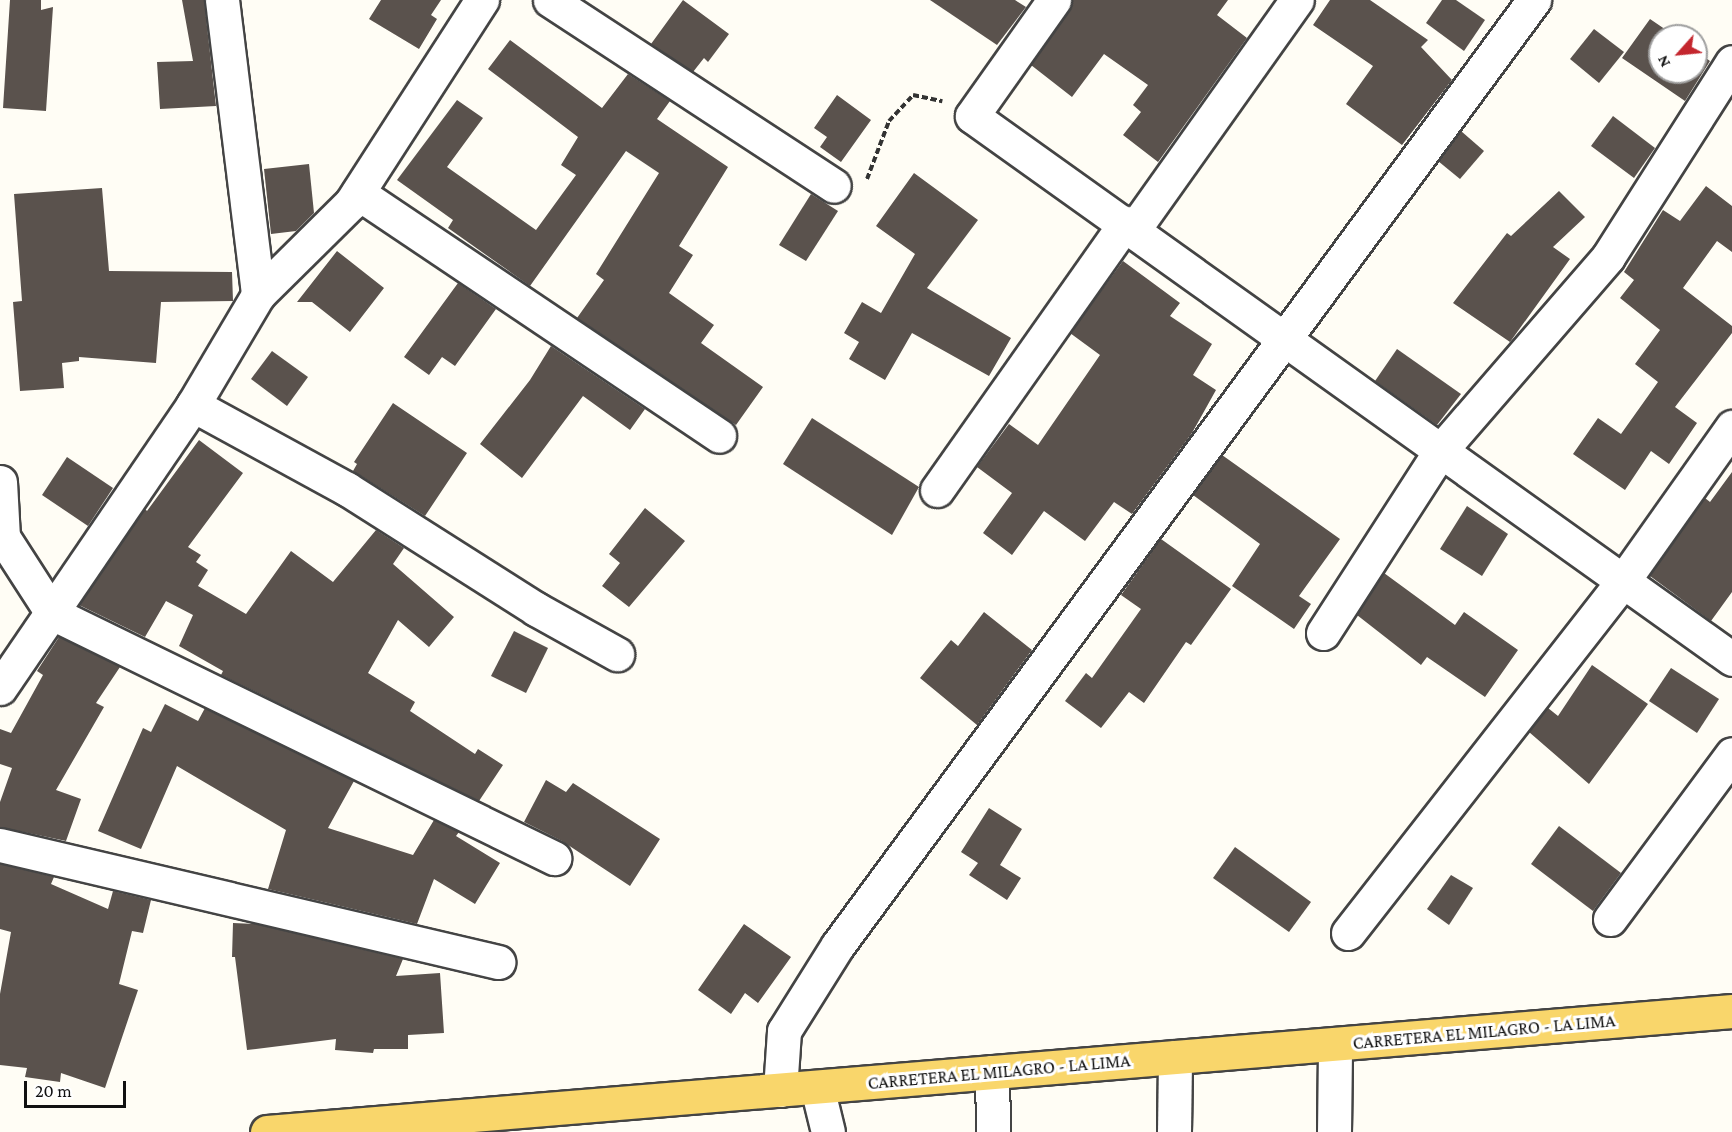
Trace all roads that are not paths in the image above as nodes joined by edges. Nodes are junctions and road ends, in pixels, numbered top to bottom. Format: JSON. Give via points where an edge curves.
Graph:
{"nodes":[{"id":1,"x":222,"y":0,"type":"edge"},
{"id":2,"x":482,"y":0,"type":"edge"},
{"id":3,"x":550,"y":0,"type":"edge"},
{"id":4,"x":1054,"y":0,"type":"edge"},
{"id":5,"x":1297,"y":0,"type":"edge"},
{"id":6,"x":1534,"y":0,"type":"edge"},
{"id":7,"x":1732,"y":62,"type":"edge"},
{"id":8,"x":834,"y":186,"type":"road end"},
{"id":9,"x":358,"y":193,"type":"junction"},
{"id":10,"x":1129,"y":226,"type":"junction"},
{"id":11,"x":258,"y":295,"type":"junction"},
{"id":12,"x":1285,"y":338,"type":"junction"},
{"id":13,"x":193,"y":405,"type":"junction"},
{"id":14,"x":1732,"y":427,"type":"edge"},
{"id":15,"x":719,"y":436,"type":"dead end"},
{"id":16,"x":1441,"y":450,"type":"junction"},
{"id":17,"x":0,"y":482,"type":"edge"},
{"id":18,"x":937,"y":490,"type":"dead end"},
{"id":19,"x":1623,"y":581,"type":"junction"},
{"id":20,"x":52,"y":613,"type":"junction"},
{"id":21,"x":1323,"y":633,"type":"dead end"},
{"id":22,"x":617,"y":654,"type":"dead end"},
{"id":23,"x":1732,"y":659,"type":"edge"},
{"id":24,"x":0,"y":688,"type":"edge"},
{"id":25,"x":1732,"y":754,"type":"edge"},
{"id":26,"x":0,"y":845,"type":"edge"},
{"id":27,"x":554,"y":858,"type":"dead end"},
{"id":28,"x":1610,"y":919,"type":"dead end"},
{"id":29,"x":1348,"y":933,"type":"dead end"},
{"id":30,"x":498,"y":962,"type":"dead end"},
{"id":31,"x":1732,"y":1011,"type":"edge"},
{"id":32,"x":1335,"y":1044,"type":"junction"},
{"id":33,"x":1175,"y":1057,"type":"junction"},
{"id":34,"x":992,"y":1072,"type":"junction"},
{"id":35,"x":817,"y":1087,"type":"junction"},
{"id":36,"x":780,"y":1090,"type":"junction"},
{"id":37,"x":442,"y":1125,"type":"edge"},
{"id":38,"x":267,"y":1132,"type":"edge"},
{"id":39,"x":828,"y":1132,"type":"edge"},
{"id":40,"x":993,"y":1132,"type":"edge"},
{"id":41,"x":1174,"y":1132,"type":"edge"},
{"id":42,"x":1334,"y":1132,"type":"edge"}],
"edges":[{"from":1,"to":11,"type":"street"},
{"from":2,"to":9,"type":"street"},
{"from":3,"to":8,"type":"street"},
{"from":4,"to":10,"type":"street","via":[[972,116]]},
{"from":5,"to":10,"type":"street"},
{"from":6,"to":12,"type":"street"},
{"from":7,"to":16,"type":"street","via":[[1608,257]]},
{"from":9,"to":11,"type":"street"},
{"from":9,"to":15,"type":"street"},
{"from":10,"to":12,"type":"street"},
{"from":10,"to":18,"type":"street"},
{"from":11,"to":13,"type":"street"},
{"from":12,"to":16,"type":"street"},
{"from":12,"to":36,"type":"street","via":[[838,945],[784,1031]]},
{"from":13,"to":20,"type":"street"},
{"from":13,"to":22,"type":"street","via":[[347,489],[536,609]]},
{"from":14,"to":19,"type":"street"},
{"from":16,"to":19,"type":"street"},
{"from":16,"to":21,"type":"street"},
{"from":17,"to":20,"type":"street","via":[[3,537]]},
{"from":19,"to":23,"type":"street"},
{"from":19,"to":29,"type":"street"},
{"from":20,"to":24,"type":"street"},
{"from":20,"to":27,"type":"street"},
{"from":25,"to":28,"type":"street"},
{"from":26,"to":30,"type":"street"},
{"from":31,"to":32,"type":"main road","name":"CARRETERA EL MILAGRO - LA LIMA"},
{"from":32,"to":33,"type":"main road","name":"CARRETERA EL MILAGRO - LA LIMA"},
{"from":32,"to":42,"type":"street"},
{"from":33,"to":34,"type":"main road","name":"CARRETERA EL MILAGRO - LA LIMA"},
{"from":33,"to":41,"type":"street"},
{"from":34,"to":35,"type":"main road","name":"CARRETERA EL MILAGRO - LA LIMA"},
{"from":34,"to":40,"type":"street"},
{"from":35,"to":36,"type":"main road","name":"CARRETERA EL MILAGRO - LA LIMA"},
{"from":35,"to":39,"type":"street"},
{"from":36,"to":37,"type":"main road","name":"CARRETERA EL MILAGRO - LA LIMA"},
{"from":37,"to":38,"type":"main road","name":"CARRETERA EL MILAGRO - LA LIMA"}]}
